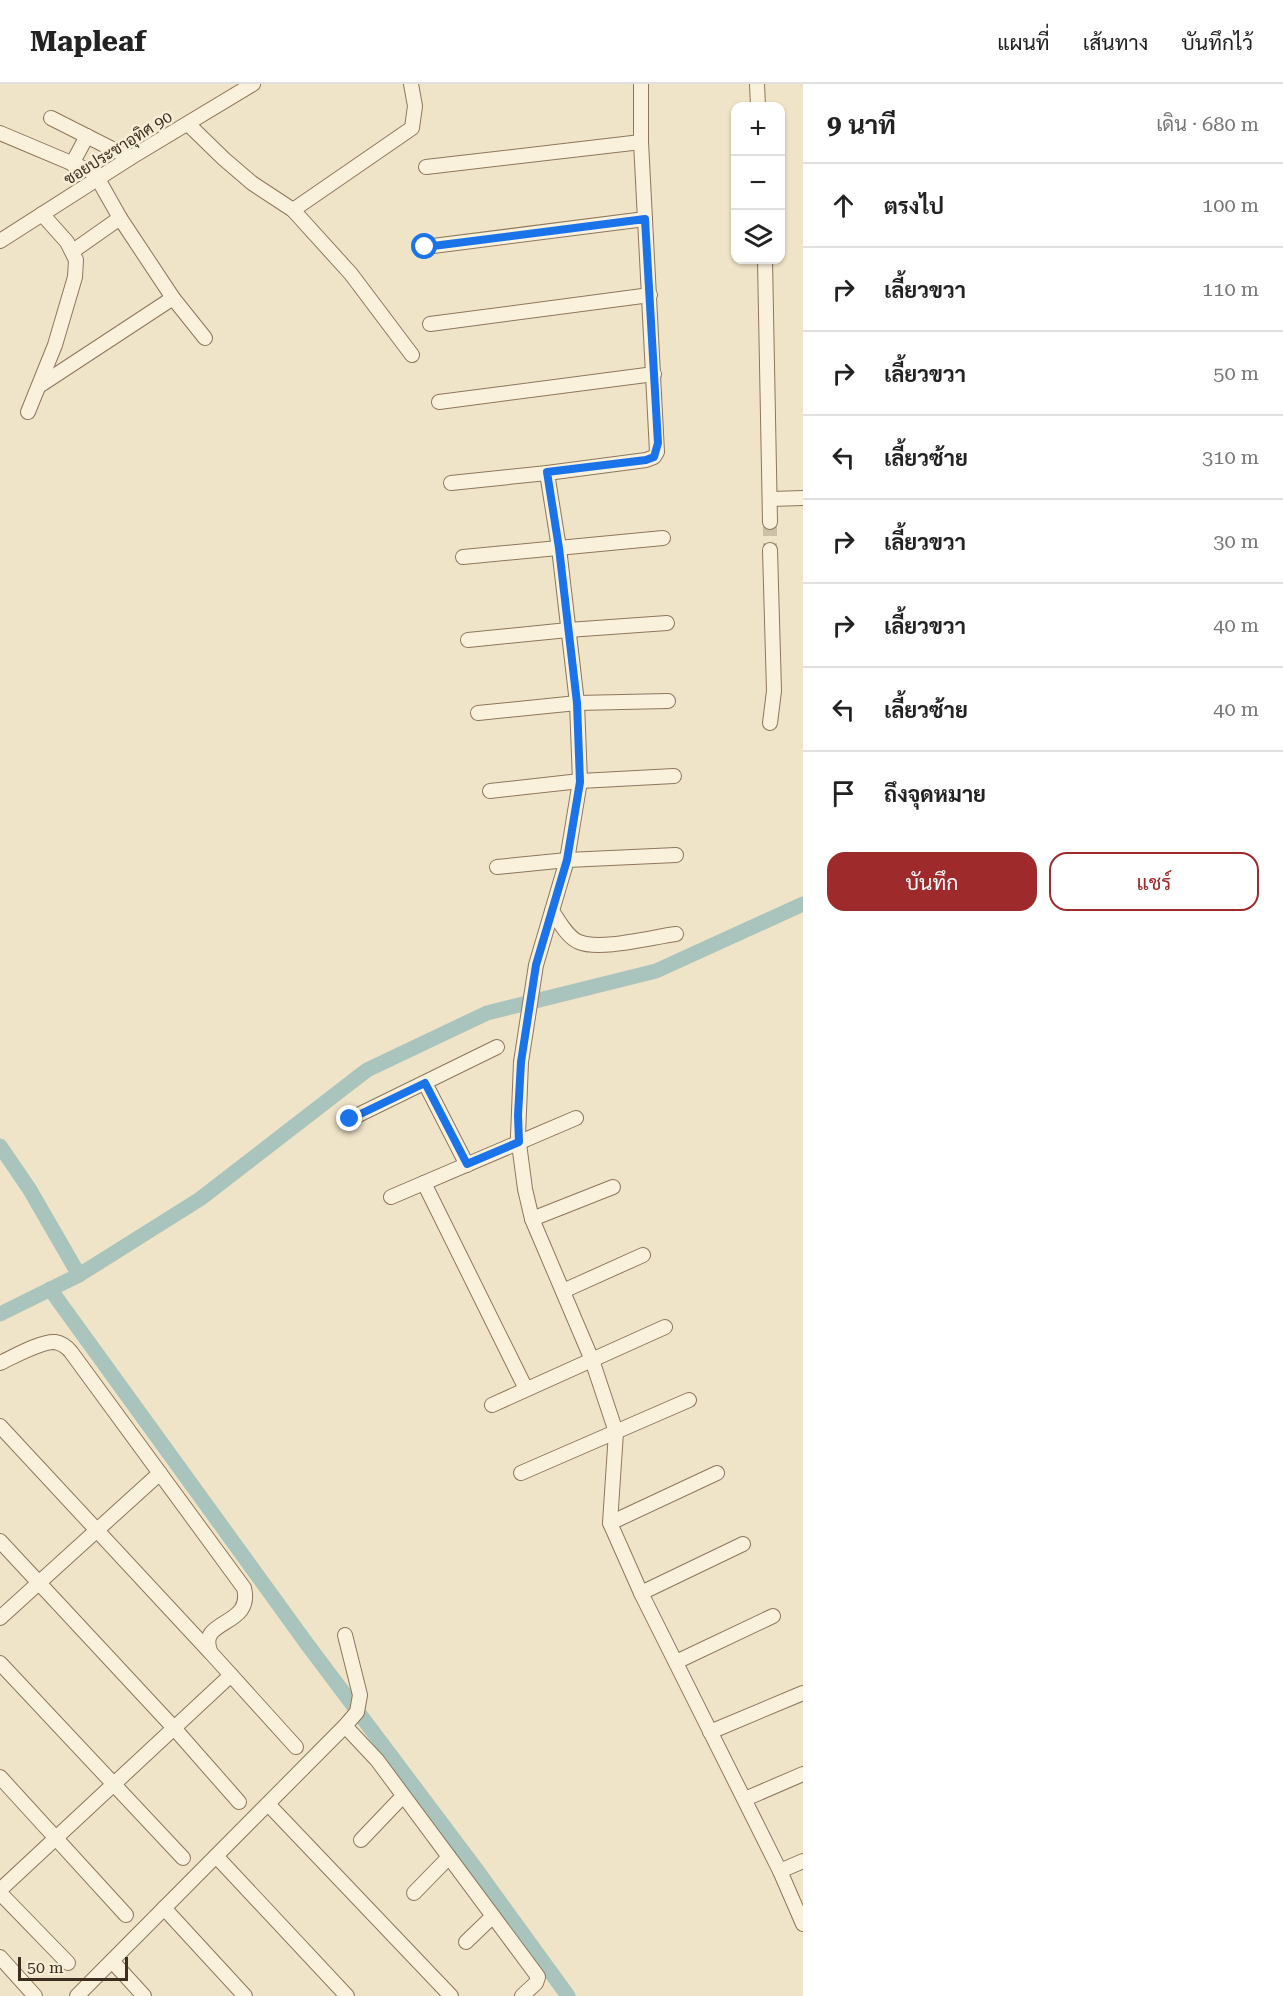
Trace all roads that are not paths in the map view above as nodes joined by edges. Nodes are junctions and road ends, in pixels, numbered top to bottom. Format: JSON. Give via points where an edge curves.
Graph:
{"nodes":[{"id":1,"x":253,"y":84,"type":"edge"},
{"id":2,"x":411,"y":84,"type":"edge"},
{"id":3,"x":641,"y":84,"type":"edge"},
{"id":4,"x":757,"y":84,"type":"edge"},
{"id":5,"x":758,"y":102,"type":"edge"},
{"id":6,"x":51,"y":118,"type":"dead end"},
{"id":7,"x":188,"y":124,"type":"junction"},
{"id":8,"x":0,"y":133,"type":"edge"},
{"id":9,"x":87,"y":136,"type":"junction"},
{"id":10,"x":641,"y":142,"type":"junction"},
{"id":11,"x":130,"y":158,"type":"junction"},
{"id":12,"x":72,"y":164,"type":"junction"},
{"id":13,"x":426,"y":166,"type":"dead end"},
{"id":14,"x":100,"y":178,"type":"junction"},
{"id":15,"x":293,"y":210,"type":"junction"},
{"id":16,"x":42,"y":214,"type":"junction"},
{"id":17,"x":120,"y":218,"type":"junction"},
{"id":18,"x":645,"y":219,"type":"junction"},
{"id":19,"x":0,"y":241,"type":"edge"},
{"id":20,"x":425,"y":247,"type":"dead end"},
{"id":21,"x":73,"y":251,"type":"junction"},
{"id":22,"x":765,"y":264,"type":"edge"},
{"id":23,"x":650,"y":295,"type":"junction"},
{"id":24,"x":173,"y":298,"type":"junction"},
{"id":25,"x":430,"y":324,"type":"dead end"},
{"id":26,"x":205,"y":338,"type":"dead end"},
{"id":27,"x":412,"y":355,"type":"dead end"},
{"id":28,"x":654,"y":374,"type":"junction"},
{"id":29,"x":39,"y":386,"type":"junction"},
{"id":30,"x":439,"y":402,"type":"dead end"},
{"id":31,"x":28,"y":412,"type":"dead end"},
{"id":32,"x":547,"y":472,"type":"junction"},
{"id":33,"x":451,"y":483,"type":"dead end"},
{"id":34,"x":803,"y":498,"type":"edge"},
{"id":35,"x":770,"y":499,"type":"junction"},
{"id":36,"x":770,"y":522,"type":"tunnel mouth"},
{"id":37,"x":663,"y":538,"type":"dead end"},
{"id":38,"x":559,"y":548,"type":"junction"},
{"id":39,"x":770,"y":550,"type":"tunnel mouth"},
{"id":40,"x":463,"y":557,"type":"dead end"},
{"id":41,"x":667,"y":623,"type":"dead end"},
{"id":42,"x":568,"y":630,"type":"junction"},
{"id":43,"x":468,"y":640,"type":"dead end"},
{"id":44,"x":668,"y":700,"type":"dead end"},
{"id":45,"x":577,"y":703,"type":"junction"},
{"id":46,"x":478,"y":713,"type":"dead end"},
{"id":47,"x":770,"y":723,"type":"dead end"},
{"id":48,"x":674,"y":776,"type":"dead end"},
{"id":49,"x":580,"y":782,"type":"junction"},
{"id":50,"x":490,"y":791,"type":"dead end"},
{"id":51,"x":676,"y":855,"type":"dead end"},
{"id":52,"x":567,"y":860,"type":"junction"},
{"id":53,"x":497,"y":867,"type":"dead end"},
{"id":54,"x":552,"y":911,"type":"junction"},
{"id":55,"x":676,"y":934,"type":"dead end"},
{"id":56,"x":497,"y":1047,"type":"dead end"},
{"id":57,"x":425,"y":1083,"type":"junction"},
{"id":58,"x":576,"y":1118,"type":"dead end"},
{"id":59,"x":350,"y":1119,"type":"dead end"},
{"id":60,"x":519,"y":1142,"type":"junction"},
{"id":61,"x":467,"y":1164,"type":"junction"},
{"id":62,"x":424,"y":1183,"type":"junction"},
{"id":63,"x":613,"y":1187,"type":"dead end"},
{"id":64,"x":392,"y":1197,"type":"dead end"},
{"id":65,"x":532,"y":1219,"type":"junction"},
{"id":66,"x":643,"y":1255,"type":"dead end"},
{"id":67,"x":563,"y":1291,"type":"junction"},
{"id":68,"x":665,"y":1327,"type":"dead end"},
{"id":69,"x":592,"y":1360,"type":"junction"},
{"id":70,"x":0,"y":1363,"type":"edge"},
{"id":71,"x":526,"y":1389,"type":"junction"},
{"id":72,"x":689,"y":1400,"type":"dead end"},
{"id":73,"x":492,"y":1405,"type":"dead end"},
{"id":74,"x":0,"y":1426,"type":"edge"},
{"id":75,"x":616,"y":1432,"type":"junction"},
{"id":76,"x":160,"y":1473,"type":"junction"},
{"id":77,"x":521,"y":1473,"type":"dead end"},
{"id":78,"x":717,"y":1473,"type":"dead end"},
{"id":79,"x":609,"y":1523,"type":"junction"},
{"id":80,"x":97,"y":1530,"type":"junction"},
{"id":81,"x":0,"y":1541,"type":"edge"},
{"id":82,"x":743,"y":1544,"type":"dead end"},
{"id":83,"x":39,"y":1582,"type":"junction"},
{"id":84,"x":641,"y":1593,"type":"junction"},
{"id":85,"x":773,"y":1616,"type":"dead end"},
{"id":86,"x":0,"y":1618,"type":"edge"},
{"id":87,"x":345,"y":1635,"type":"dead end"},
{"id":88,"x":211,"y":1653,"type":"junction"},
{"id":89,"x":676,"y":1662,"type":"junction"},
{"id":90,"x":0,"y":1663,"type":"edge"},
{"id":91,"x":231,"y":1676,"type":"junction"},
{"id":92,"x":803,"y":1693,"type":"edge"},
{"id":93,"x":345,"y":1726,"type":"junction"},
{"id":94,"x":174,"y":1728,"type":"junction"},
{"id":95,"x":710,"y":1732,"type":"junction"},
{"id":96,"x":296,"y":1747,"type":"dead end"},
{"id":97,"x":803,"y":1774,"type":"edge"},
{"id":98,"x":0,"y":1777,"type":"edge"},
{"id":99,"x":113,"y":1785,"type":"junction"},
{"id":100,"x":403,"y":1796,"type":"junction"},
{"id":101,"x":745,"y":1799,"type":"junction"},
{"id":102,"x":239,"y":1802,"type":"dead end"},
{"id":103,"x":268,"y":1804,"type":"junction"},
{"id":104,"x":56,"y":1838,"type":"junction"},
{"id":105,"x":361,"y":1840,"type":"dead end"},
{"id":106,"x":216,"y":1856,"type":"junction"},
{"id":107,"x":449,"y":1857,"type":"junction"},
{"id":108,"x":183,"y":1858,"type":"dead end"},
{"id":109,"x":803,"y":1861,"type":"edge"},
{"id":110,"x":780,"y":1871,"type":"junction"},
{"id":111,"x":0,"y":1891,"type":"edge"},
{"id":112,"x":414,"y":1893,"type":"dead end"},
{"id":113,"x":164,"y":1908,"type":"junction"},
{"id":114,"x":126,"y":1915,"type":"dead end"},
{"id":115,"x":493,"y":1916,"type":"junction"},
{"id":116,"x":803,"y":1924,"type":"edge"},
{"id":117,"x":466,"y":1942,"type":"dead end"},
{"id":118,"x":0,"y":1956,"type":"edge"},
{"id":119,"x":112,"y":1961,"type":"junction"},
{"id":120,"x":68,"y":1963,"type":"dead end"},
{"id":121,"x":35,"y":1996,"type":"edge"},
{"id":122,"x":77,"y":1996,"type":"edge"},
{"id":123,"x":144,"y":1996,"type":"edge"},
{"id":124,"x":245,"y":1996,"type":"edge"},
{"id":125,"x":347,"y":1996,"type":"edge"},
{"id":126,"x":451,"y":1996,"type":"edge"},
{"id":127,"x":522,"y":1996,"type":"edge"}],
"edges":[{"from":1,"to":7,"type":"street","name":"ซอยประชาอุทิศ 90"},
{"from":2,"to":15,"type":"street","via":[[415,106],[412,128]]},
{"from":3,"to":10,"type":"street"},
{"from":4,"to":5,"type":"street"},
{"from":6,"to":9,"type":"street"},
{"from":7,"to":11,"type":"street","name":"ซอยประชาอุทิศ 90"},
{"from":7,"to":15,"type":"street","via":[[252,183]]},
{"from":8,"to":12,"type":"street"},
{"from":9,"to":11,"type":"street"},
{"from":9,"to":12,"type":"street"},
{"from":10,"to":13,"type":"street"},
{"from":10,"to":18,"type":"street"},
{"from":11,"to":14,"type":"street","name":"ซอยประชาอุทิศ 90"},
{"from":12,"to":14,"type":"street"},
{"from":14,"to":16,"type":"street","name":"ซอยประชาอุทิศ 90"},
{"from":14,"to":17,"type":"street"},
{"from":15,"to":27,"type":"street","via":[[351,274]]},
{"from":16,"to":19,"type":"street","name":"ซอยประชาอุทิศ 90"},
{"from":16,"to":21,"type":"street"},
{"from":17,"to":21,"type":"street"},
{"from":17,"to":24,"type":"street"},
{"from":18,"to":20,"type":"street"},
{"from":18,"to":23,"type":"street"},
{"from":21,"to":29,"type":"street","via":[[75,277]]},
{"from":22,"to":35,"type":"street"},
{"from":23,"to":25,"type":"street"},
{"from":23,"to":28,"type":"street"},
{"from":24,"to":26,"type":"street"},
{"from":24,"to":29,"type":"street"},
{"from":28,"to":30,"type":"street"},
{"from":28,"to":32,"type":"street","via":[[658,443],[654,457]]},
{"from":29,"to":31,"type":"street"},
{"from":32,"to":33,"type":"street"},
{"from":32,"to":38,"type":"street"},
{"from":34,"to":35,"type":"street"},
{"from":35,"to":36,"type":"street"},
{"from":37,"to":38,"type":"street"},
{"from":38,"to":40,"type":"street"},
{"from":38,"to":42,"type":"street"},
{"from":39,"to":47,"type":"street","via":[[774,691]]},
{"from":41,"to":42,"type":"street"},
{"from":42,"to":43,"type":"street"},
{"from":42,"to":45,"type":"street"},
{"from":44,"to":45,"type":"street"},
{"from":45,"to":46,"type":"street"},
{"from":45,"to":49,"type":"street"},
{"from":48,"to":49,"type":"street"},
{"from":49,"to":50,"type":"street"},
{"from":49,"to":52,"type":"street"},
{"from":51,"to":52,"type":"street"},
{"from":52,"to":53,"type":"street"},
{"from":52,"to":54,"type":"street"},
{"from":54,"to":55,"type":"street","via":[[568,934],[578,942],[594,945]]},
{"from":54,"to":60,"type":"street","via":[[536,965],[521,1062]]},
{"from":56,"to":57,"type":"street"},
{"from":57,"to":59,"type":"street"},
{"from":57,"to":61,"type":"street"},
{"from":58,"to":60,"type":"street"},
{"from":60,"to":61,"type":"street"},
{"from":60,"to":65,"type":"street"},
{"from":61,"to":62,"type":"street"},
{"from":62,"to":64,"type":"street"},
{"from":62,"to":71,"type":"street"},
{"from":63,"to":65,"type":"street"},
{"from":65,"to":67,"type":"street"},
{"from":66,"to":67,"type":"street"},
{"from":67,"to":69,"type":"street"},
{"from":68,"to":69,"type":"street"},
{"from":69,"to":71,"type":"street"},
{"from":69,"to":75,"type":"street"},
{"from":70,"to":76,"type":"street","via":[[45,1343],[65,1346]]},
{"from":71,"to":73,"type":"street"},
{"from":72,"to":75,"type":"street"},
{"from":74,"to":80,"type":"street"},
{"from":75,"to":77,"type":"street"},
{"from":75,"to":79,"type":"street"},
{"from":76,"to":80,"type":"street"},
{"from":76,"to":88,"type":"street","via":[[244,1588],[247,1599],[239,1614],[208,1638]]},
{"from":78,"to":79,"type":"street"},
{"from":79,"to":84,"type":"street"},
{"from":80,"to":83,"type":"street"},
{"from":80,"to":88,"type":"street"},
{"from":81,"to":83,"type":"street"},
{"from":82,"to":84,"type":"street"},
{"from":83,"to":86,"type":"street"},
{"from":83,"to":94,"type":"street"},
{"from":84,"to":89,"type":"street"},
{"from":85,"to":89,"type":"street"},
{"from":87,"to":93,"type":"street","via":[[360,1695],[357,1712]]},
{"from":88,"to":91,"type":"street"},
{"from":89,"to":95,"type":"street"},
{"from":90,"to":99,"type":"street"},
{"from":91,"to":94,"type":"street"},
{"from":91,"to":96,"type":"street"},
{"from":92,"to":95,"type":"street"},
{"from":93,"to":100,"type":"street"},
{"from":93,"to":103,"type":"street"},
{"from":94,"to":99,"type":"street"},
{"from":94,"to":102,"type":"street"},
{"from":95,"to":101,"type":"street"},
{"from":97,"to":101,"type":"street"},
{"from":98,"to":104,"type":"street"},
{"from":99,"to":104,"type":"street"},
{"from":99,"to":108,"type":"street"},
{"from":100,"to":105,"type":"street"},
{"from":100,"to":107,"type":"street"},
{"from":101,"to":110,"type":"street"},
{"from":103,"to":106,"type":"street"},
{"from":103,"to":126,"type":"street"},
{"from":104,"to":111,"type":"street"},
{"from":104,"to":114,"type":"street"},
{"from":106,"to":113,"type":"street"},
{"from":106,"to":125,"type":"street"},
{"from":107,"to":112,"type":"street"},
{"from":107,"to":115,"type":"street"},
{"from":109,"to":110,"type":"street"},
{"from":110,"to":116,"type":"street"},
{"from":111,"to":120,"type":"street"},
{"from":113,"to":119,"type":"street"},
{"from":113,"to":124,"type":"street"},
{"from":115,"to":117,"type":"street"},
{"from":115,"to":127,"type":"street","via":[[538,1977]]},
{"from":118,"to":121,"type":"street"},
{"from":119,"to":122,"type":"street"},
{"from":119,"to":123,"type":"street"}]}
